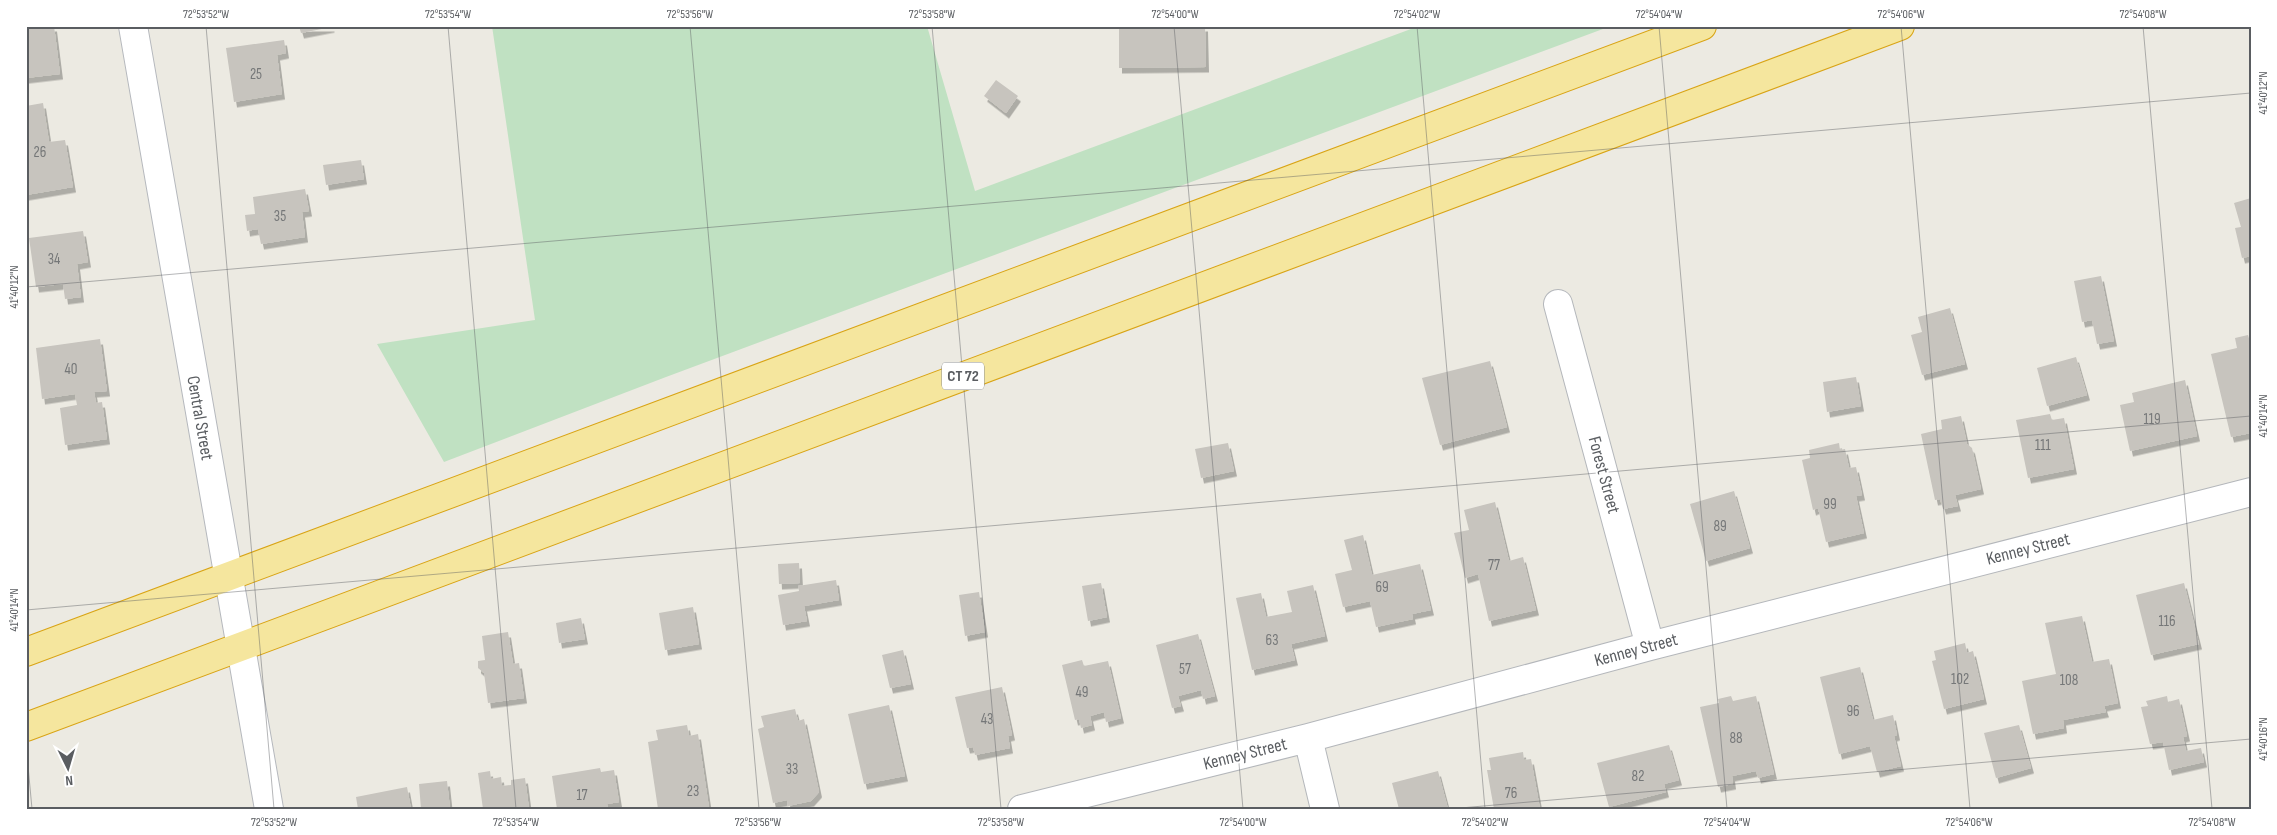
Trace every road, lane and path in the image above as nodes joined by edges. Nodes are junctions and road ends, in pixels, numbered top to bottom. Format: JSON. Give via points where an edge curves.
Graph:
{"nodes":[{"id":1,"x":133,"y":26,"type":"edge"},
{"id":2,"x":1702,"y":26,"type":"edge"},
{"id":3,"x":1900,"y":26,"type":"edge"},
{"id":4,"x":1558,"y":304,"type":"dead end"},
{"id":5,"x":2251,"y":492,"type":"edge"},
{"id":6,"x":228,"y":577,"type":"junction"},
{"id":7,"x":242,"y":644,"type":"junction"},
{"id":8,"x":1650,"y":646,"type":"junction"},
{"id":9,"x":26,"y":652,"type":"edge"},
{"id":10,"x":26,"y":727,"type":"edge"},
{"id":11,"x":1308,"y":738,"type":"junction"},
{"id":12,"x":269,"y":809,"type":"edge"},
{"id":13,"x":1022,"y":809,"type":"edge"},
{"id":14,"x":1325,"y":809,"type":"edge"}],
"edges":[{"from":1,"to":6,"type":"street","name":"Central Street"},
{"from":2,"to":6,"type":"highway"},
{"from":3,"to":7,"type":"highway","number":"CT 72"},
{"from":4,"to":8,"type":"street","name":"Forest Street"},
{"from":5,"to":8,"type":"street","name":"Kenney Street"},
{"from":6,"to":7,"type":"street","name":"Central Street"},
{"from":6,"to":9,"type":"highway"},
{"from":7,"to":10,"type":"highway","number":"CT 72"},
{"from":7,"to":12,"type":"street","name":"Central Street"},
{"from":8,"to":11,"type":"street","name":"Kenney Street"},
{"from":11,"to":13,"type":"street","name":"Kenney Street"},
{"from":11,"to":14,"type":"street"}]}
